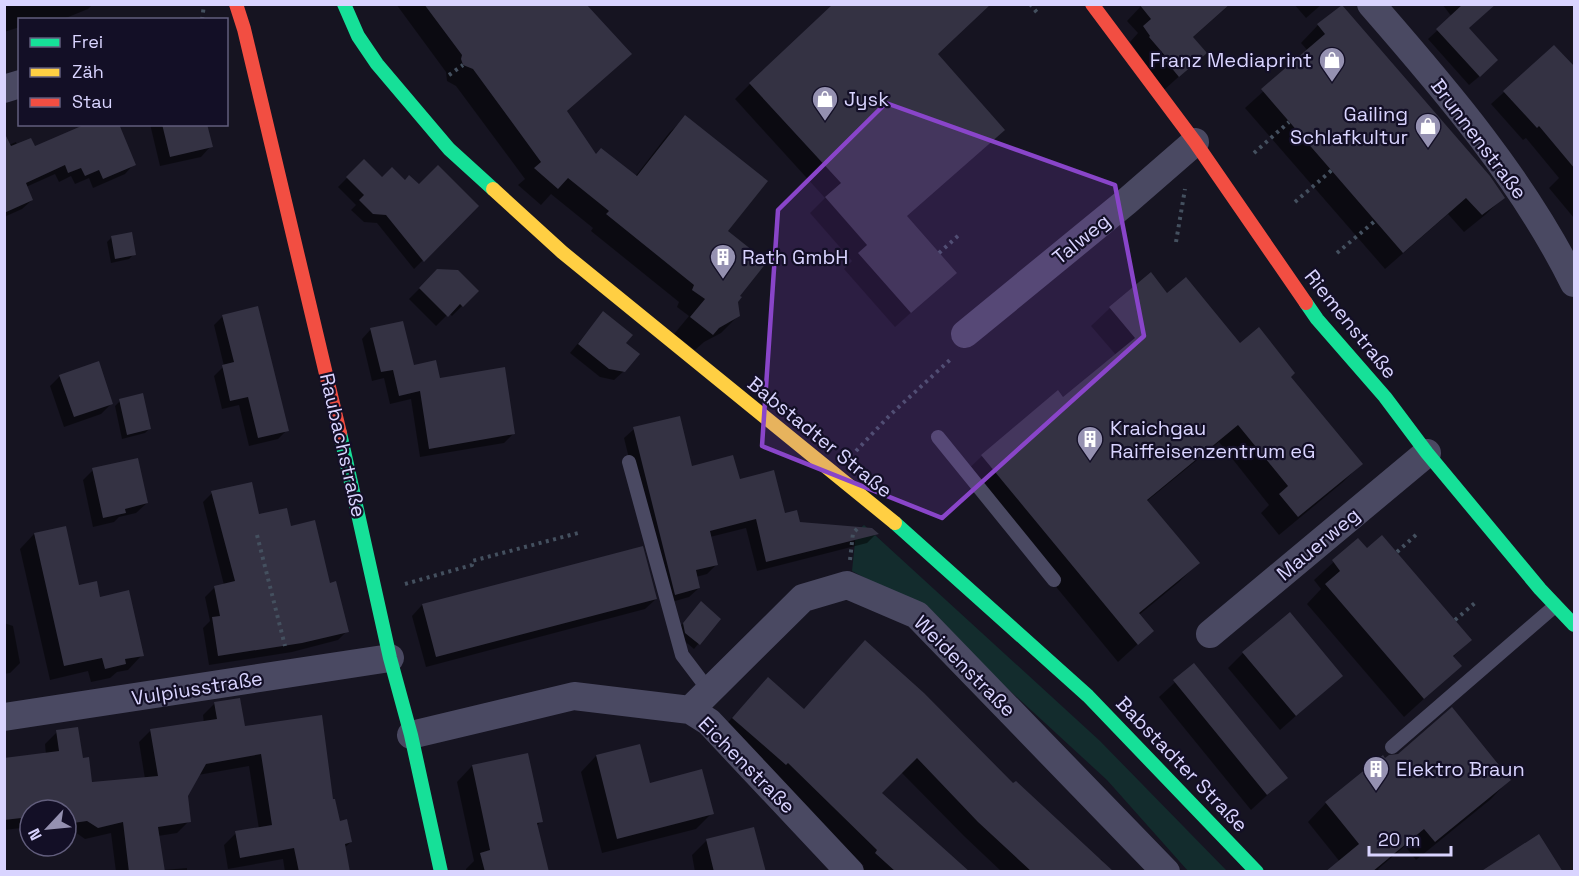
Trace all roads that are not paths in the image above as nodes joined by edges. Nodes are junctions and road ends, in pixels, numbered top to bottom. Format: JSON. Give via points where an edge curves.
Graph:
{"nodes":[{"id":1,"x":344,"y":4,"type":"edge"},
{"id":2,"x":1092,"y":4,"type":"edge"},
{"id":3,"x":1371,"y":4,"type":"edge"},
{"id":4,"x":238,"y":13,"type":"edge"},
{"id":5,"x":336,"y":20,"type":"dead end"},
{"id":6,"x":358,"y":36,"type":"junction"},
{"id":7,"x":1195,"y":142,"type":"junction"},
{"id":8,"x":1575,"y":283,"type":"edge"},
{"id":9,"x":965,"y":334,"type":"road end"},
{"id":10,"x":938,"y":437,"type":"dead end"},
{"id":11,"x":1427,"y":453,"type":"junction"},
{"id":12,"x":629,"y":462,"type":"dead end"},
{"id":13,"x":1054,"y":580,"type":"dead end"},
{"id":14,"x":1555,"y":606,"type":"junction"},
{"id":15,"x":1575,"y":625,"type":"edge"},
{"id":16,"x":1210,"y":634,"type":"dead end"},
{"id":17,"x":390,"y":658,"type":"junction"},
{"id":18,"x":700,"y":701,"type":"junction"},
{"id":19,"x":4,"y":717,"type":"edge"},
{"id":20,"x":411,"y":735,"type":"junction"},
{"id":21,"x":1392,"y":747,"type":"dead end"},
{"id":22,"x":441,"y":872,"type":"edge"},
{"id":23,"x":850,"y":872,"type":"edge"},
{"id":24,"x":1166,"y":872,"type":"edge"},
{"id":25,"x":1257,"y":872,"type":"edge"}],
"edges":[{"from":1,"to":6,"type":"street","name":"Babstadter Straße"},
{"from":2,"to":7,"type":"street","name":"Riemenstraße"},
{"from":3,"to":8,"type":"street","name":"Brunnenstraße","via":[[1508,173],[1556,246]]},
{"from":4,"to":17,"type":"street","name":"Raubachstraße","via":[[295,241]]},
{"from":5,"to":6,"type":"street","name":"Babstadter Straße"},
{"from":6,"to":25,"type":"street","name":"Babstadter Straße","via":[[377,64],[458,157],[562,252],[876,506],[1088,696]]},
{"from":7,"to":9,"type":"street","name":"Talweg"},
{"from":7,"to":11,"type":"street","name":"Riemenstraße","via":[[1317,319],[1385,397]]},
{"from":10,"to":13,"type":"lane"},
{"from":11,"to":14,"type":"street","name":"Riemenstraße"},
{"from":11,"to":16,"type":"street","name":"Mauerweg"},
{"from":12,"to":18,"type":"lane","via":[[682,655]]},
{"from":14,"to":15,"type":"street","name":"Riemenstraße"},
{"from":14,"to":21,"type":"lane"},
{"from":17,"to":19,"type":"street","name":"Vulpiusstraße"},
{"from":17,"to":20,"type":"street","name":"Raubachstraße"},
{"from":18,"to":20,"type":"street","name":"Eichenstraße","via":[[574,696]]},
{"from":18,"to":23,"type":"street","name":"Eichenstraße","via":[[710,722]]},
{"from":18,"to":24,"type":"street","name":"Weidenstraße","via":[[803,598],[847,585],[917,615]]},
{"from":20,"to":22,"type":"street","name":"Raubachstraße"}]}
